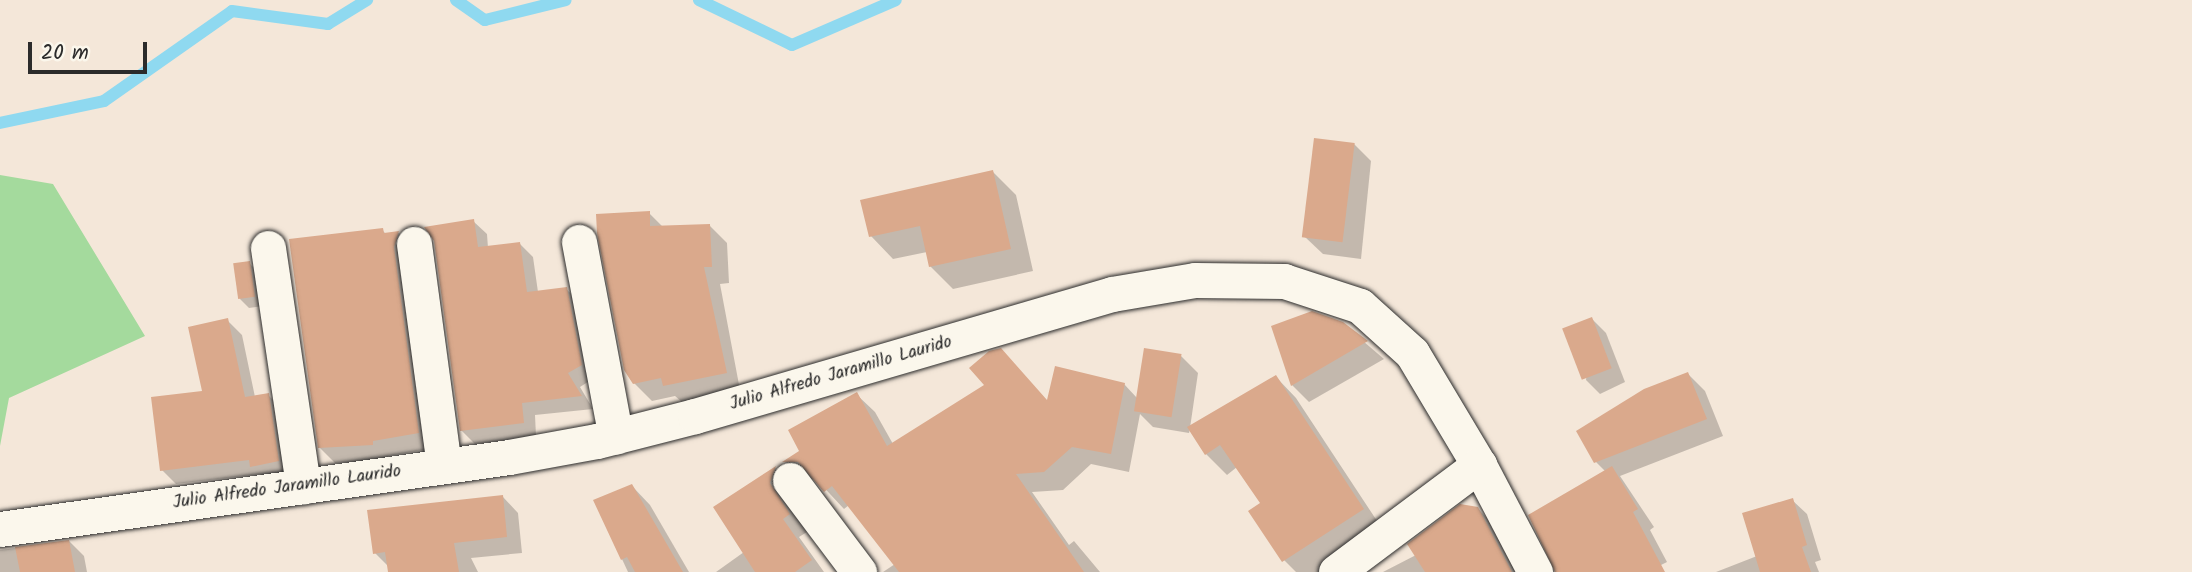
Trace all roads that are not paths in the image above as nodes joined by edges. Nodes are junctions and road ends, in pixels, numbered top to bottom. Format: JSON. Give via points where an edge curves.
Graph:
{"nodes":[{"id":1,"x":579,"y":243,"type":"dead end"},
{"id":2,"x":414,"y":244,"type":"dead end"},
{"id":3,"x":268,"y":248,"type":"dead end"},
{"id":4,"x":616,"y":437,"type":"junction"},
{"id":5,"x":444,"y":465,"type":"junction"},
{"id":6,"x":1479,"y":465,"type":"junction"},
{"id":7,"x":790,"y":481,"type":"dead end"},
{"id":8,"x":303,"y":486,"type":"junction"},
{"id":9,"x":0,"y":529,"type":"edge"},
{"id":10,"x":859,"y":572,"type":"edge"},
{"id":11,"x":1336,"y":572,"type":"edge"},
{"id":12,"x":1535,"y":572,"type":"edge"}],
"edges":[{"from":1,"to":4,"type":"street"},
{"from":2,"to":5,"type":"street"},
{"from":3,"to":8,"type":"street"},
{"from":4,"to":5,"type":"street","name":"Julio Alfredo Jaramillo Laurido"},
{"from":4,"to":6,"type":"street","name":"Julio Alfredo Jaramillo Laurido","via":[[1112,294],[1195,281],[1284,281],[1360,306],[1412,353]]},
{"from":5,"to":8,"type":"street","name":"Julio Alfredo Jaramillo Laurido"},
{"from":6,"to":11,"type":"street"},
{"from":6,"to":12,"type":"street","name":"Julio Alfredo Jaramillo Laurido"},
{"from":7,"to":10,"type":"street"},
{"from":8,"to":9,"type":"street","name":"Julio Alfredo Jaramillo Laurido"}]}
